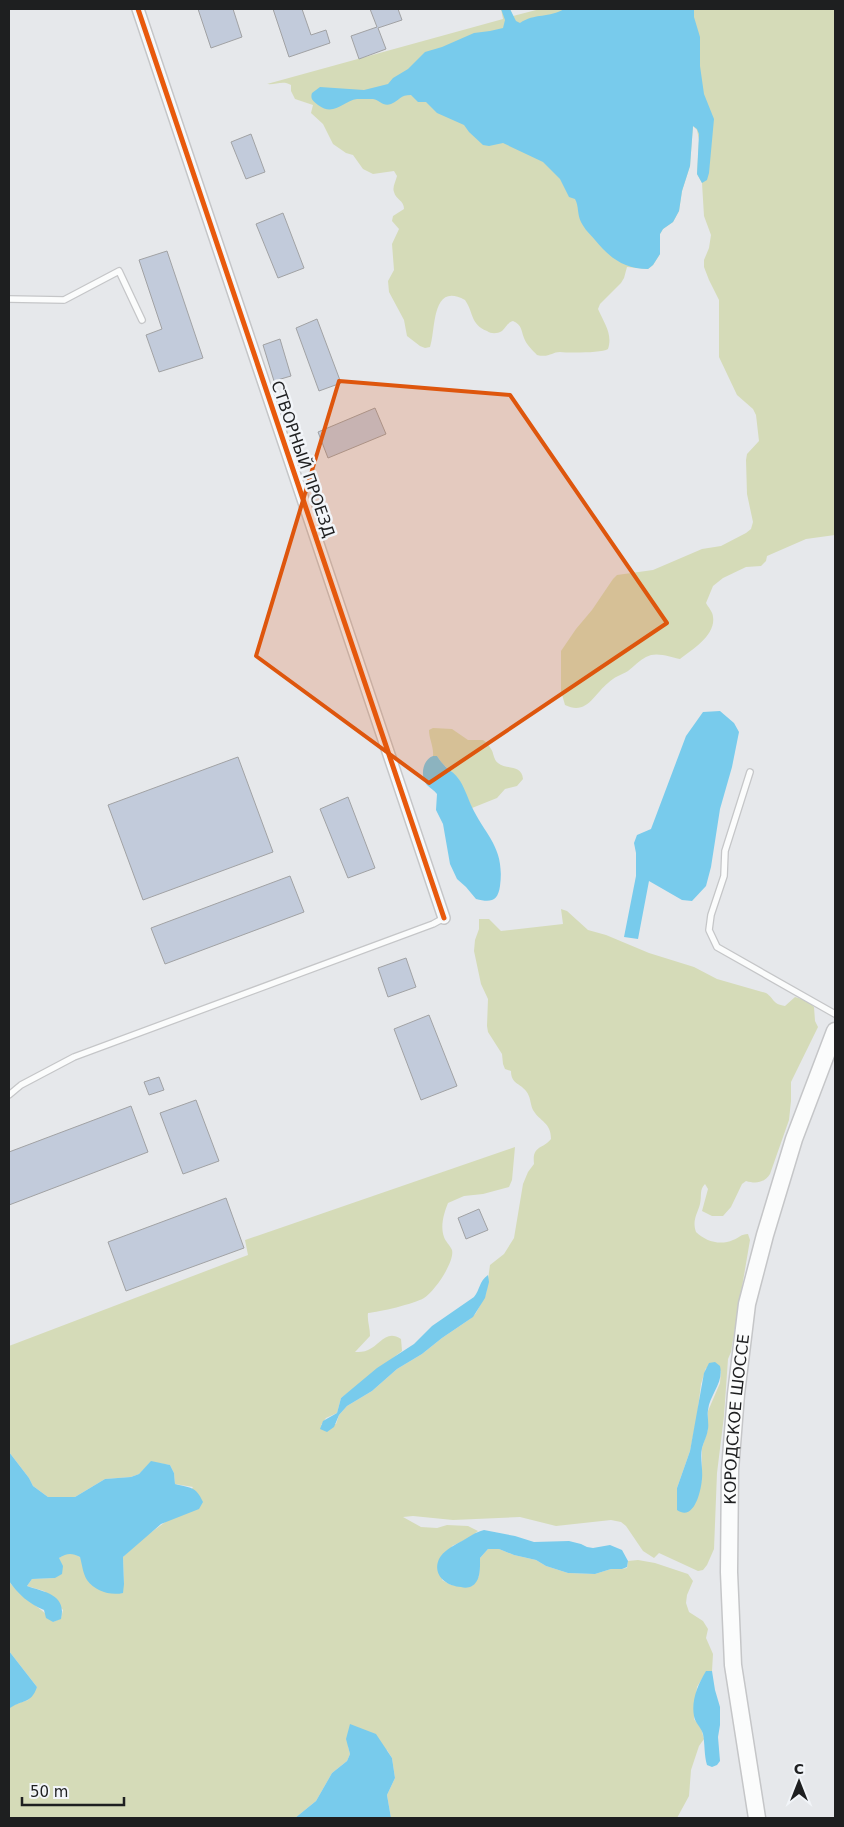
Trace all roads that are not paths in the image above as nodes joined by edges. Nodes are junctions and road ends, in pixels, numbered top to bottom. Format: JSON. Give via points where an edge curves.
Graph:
{"nodes":[{"id":1,"x":138,"y":9,"type":"edge"},
{"id":2,"x":9,"y":299,"type":"edge"},
{"id":3,"x":142,"y":320,"type":"dead end"},
{"id":4,"x":750,"y":772,"type":"dead end"},
{"id":5,"x":444,"y":918,"type":"joint"},
{"id":6,"x":835,"y":1014,"type":"edge"},
{"id":7,"x":835,"y":1031,"type":"edge"},
{"id":8,"x":9,"y":1095,"type":"edge"},
{"id":9,"x":757,"y":1818,"type":"edge"}],
"edges":[{"from":1,"to":5,"type":"street","name":"СТВОРНЫЙ ПРОЕЗД"},
{"from":2,"to":3,"type":"lane","via":[[64,300],[119,271]]},
{"from":4,"to":6,"type":"lane","via":[[726,851],[724,876],[708,930],[717,947]]},
{"from":5,"to":8,"type":"lane","via":[[74,1057],[21,1085]]},
{"from":7,"to":9,"type":"main road","name":"КОРОДСКОЕ ШОССЕ","via":[[794,1139],[765,1235],[747,1304],[736,1394],[730,1470],[729,1572],[733,1664]]}]}
